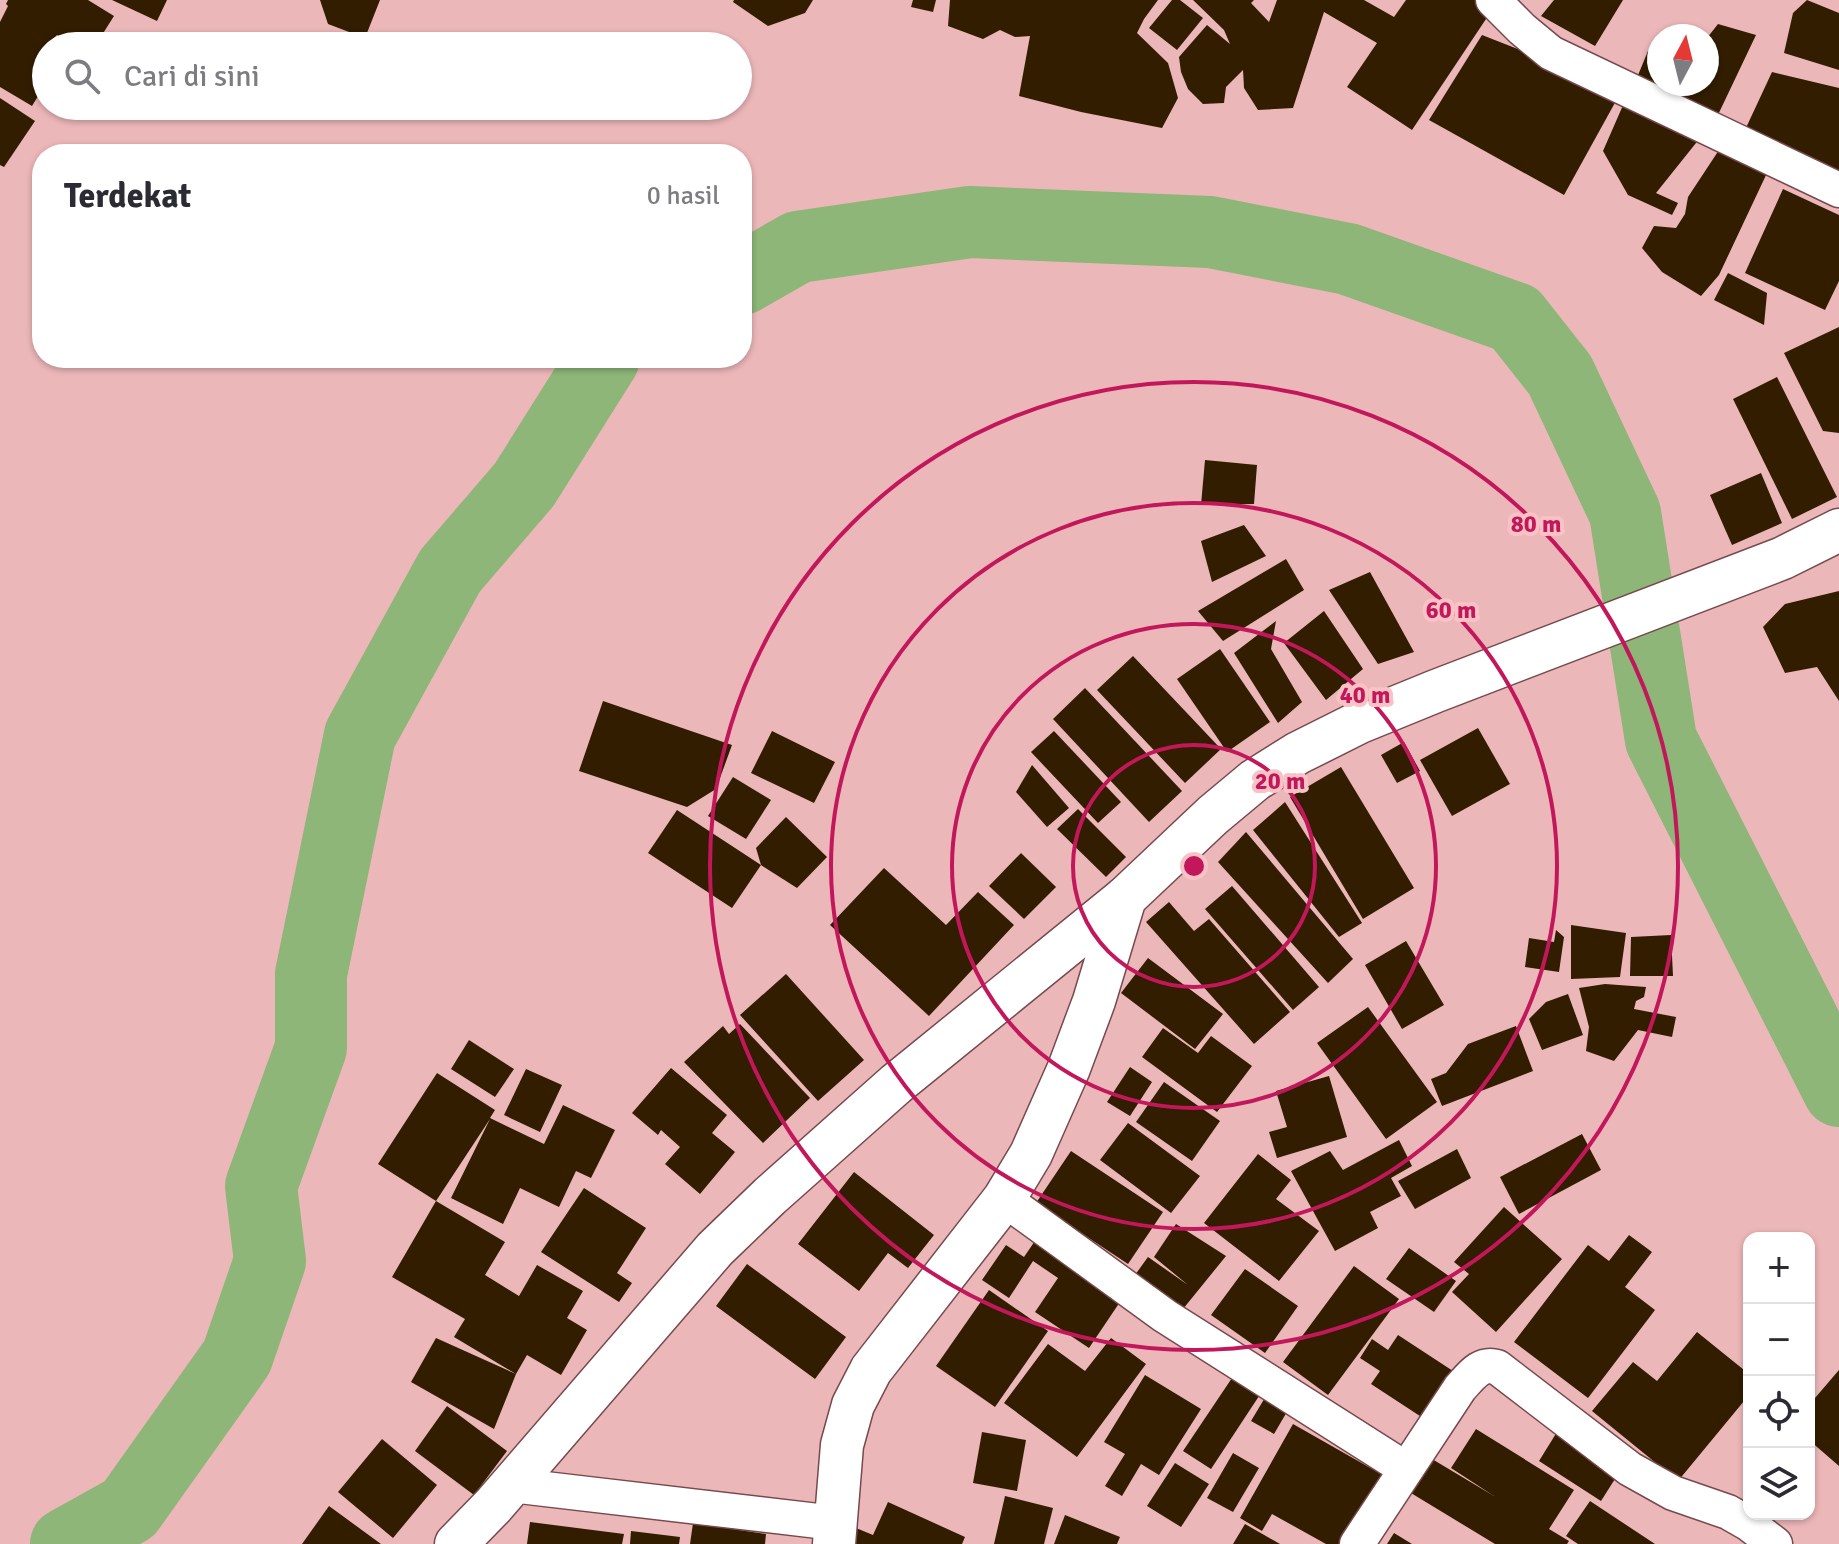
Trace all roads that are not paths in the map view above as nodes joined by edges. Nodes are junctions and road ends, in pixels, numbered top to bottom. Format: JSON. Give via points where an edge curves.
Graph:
{"nodes":[{"id":1,"x":1493,"y":0,"type":"edge"},
{"id":2,"x":1839,"y":190,"type":"edge"},
{"id":3,"x":1839,"y":530,"type":"edge"},
{"id":4,"x":1125,"y":898,"type":"junction"},
{"id":5,"x":1004,"y":1199,"type":"junction"},
{"id":6,"x":1406,"y":1469,"type":"junction"},
{"id":7,"x":511,"y":1485,"type":"junction"},
{"id":8,"x":835,"y":1534,"type":"edge"},
{"id":9,"x":456,"y":1544,"type":"edge"},
{"id":10,"x":1357,"y":1544,"type":"edge"},
{"id":11,"x":1775,"y":1544,"type":"edge"}],
"edges":[{"from":1,"to":2,"type":"street","via":[[1551,53]]},
{"from":3,"to":4,"type":"street","via":[[1783,558],[1436,691],[1298,753],[1213,815]]},
{"from":4,"to":5,"type":"street","via":[[1069,1068],[1031,1154]]},
{"from":4,"to":7,"type":"street","via":[[896,1084],[770,1196],[715,1249]]},
{"from":5,"to":6,"type":"street","via":[[1165,1316]]},
{"from":5,"to":8,"type":"street","via":[[871,1370],[853,1405],[842,1445]]},
{"from":6,"to":10,"type":"street"},
{"from":6,"to":11,"type":"street","via":[[1460,1388],[1481,1367],[1491,1365],[1630,1469],[1673,1493],[1728,1512]]},
{"from":7,"to":8,"type":"street"},
{"from":7,"to":9,"type":"street"}]}
